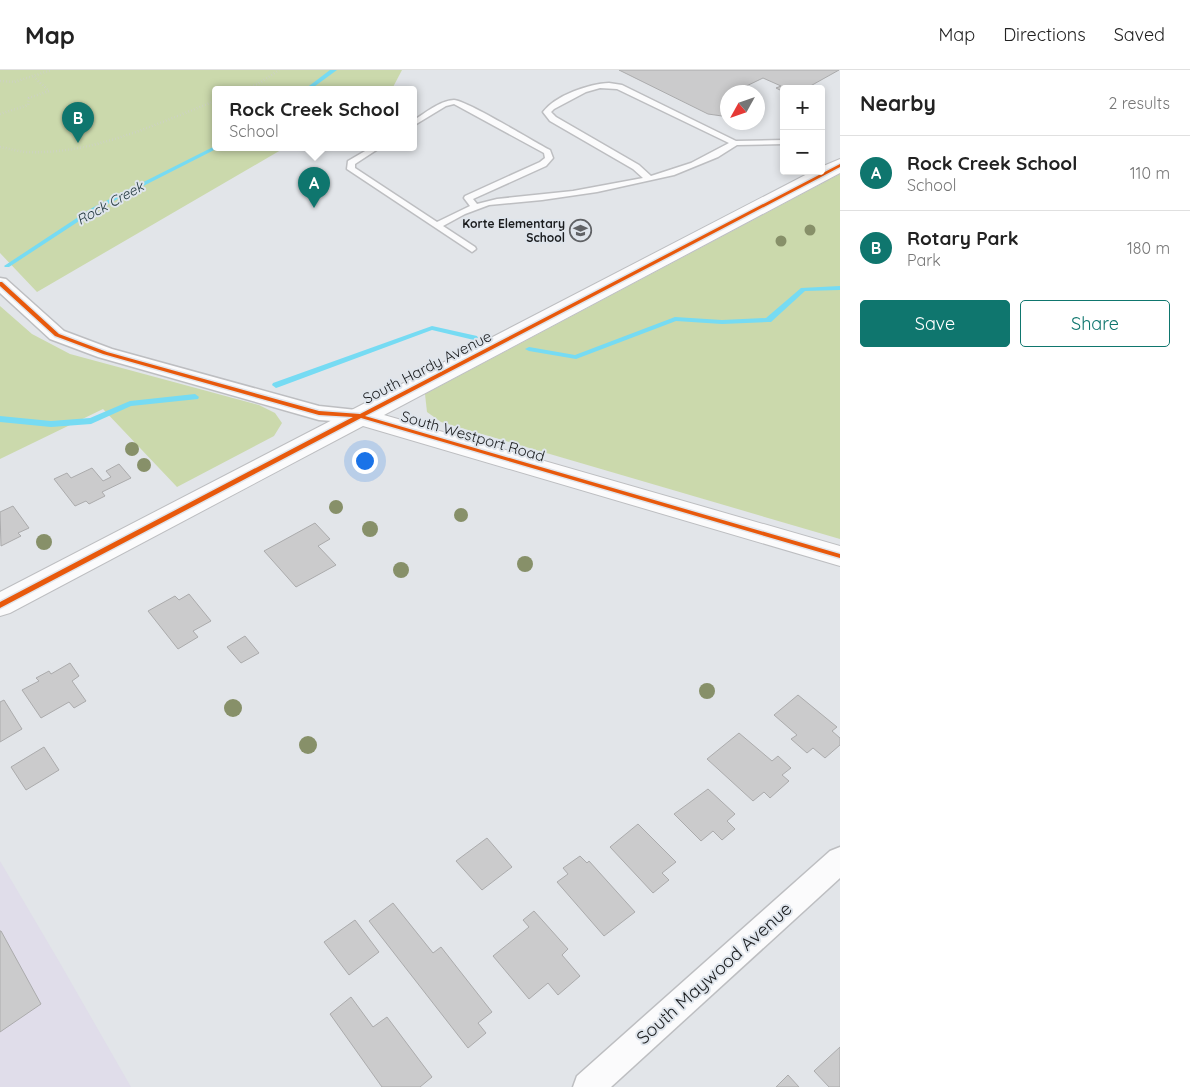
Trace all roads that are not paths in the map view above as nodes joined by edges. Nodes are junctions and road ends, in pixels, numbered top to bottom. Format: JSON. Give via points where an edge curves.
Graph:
{"nodes":[{"id":1,"x":417,"y":121,"type":"edge"},
{"id":2,"x":780,"y":142,"type":"edge"},
{"id":3,"x":735,"y":143,"type":"junction"},
{"id":4,"x":370,"y":151,"type":"edge"},
{"id":5,"x":840,"y":165,"type":"edge"},
{"id":6,"x":648,"y":178,"type":"junction"},
{"id":7,"x":475,"y":207,"type":"junction"},
{"id":8,"x":437,"y":226,"type":"junction"},
{"id":9,"x":472,"y":249,"type":"dead end"},
{"id":10,"x":0,"y":283,"type":"edge"},
{"id":11,"x":359,"y":416,"type":"junction"},
{"id":12,"x":840,"y":556,"type":"edge"},
{"id":13,"x":0,"y":605,"type":"edge"},
{"id":14,"x":840,"y":860,"type":"edge"},
{"id":15,"x":588,"y":1087,"type":"edge"}],
"edges":[{"from":1,"to":7,"type":"lane","via":[[444,104],[455,102],[547,152],[549,158],[543,164],[468,198]]},
{"from":2,"to":3,"type":"lane"},
{"from":3,"to":6,"type":"lane","via":[[710,159]]},
{"from":3,"to":6,"type":"lane","via":[[619,87],[595,85],[551,107],[548,112],[553,119],[636,167]]},
{"from":4,"to":8,"type":"lane","via":[[351,163],[351,169]]},
{"from":5,"to":11,"type":"street","name":"South Hardy Avenue"},
{"from":6,"to":7,"type":"lane","via":[[599,189]]},
{"from":7,"to":8,"type":"lane"},
{"from":8,"to":9,"type":"lane"},
{"from":10,"to":11,"type":"street","name":"South Westport Road","via":[[57,334],[105,353],[319,413]]},
{"from":11,"to":12,"type":"street","name":"South Westport Road"},
{"from":11,"to":13,"type":"street","name":"South Hardy Avenue"},
{"from":14,"to":15,"type":"street","name":"South Maywood Avenue"}]}
